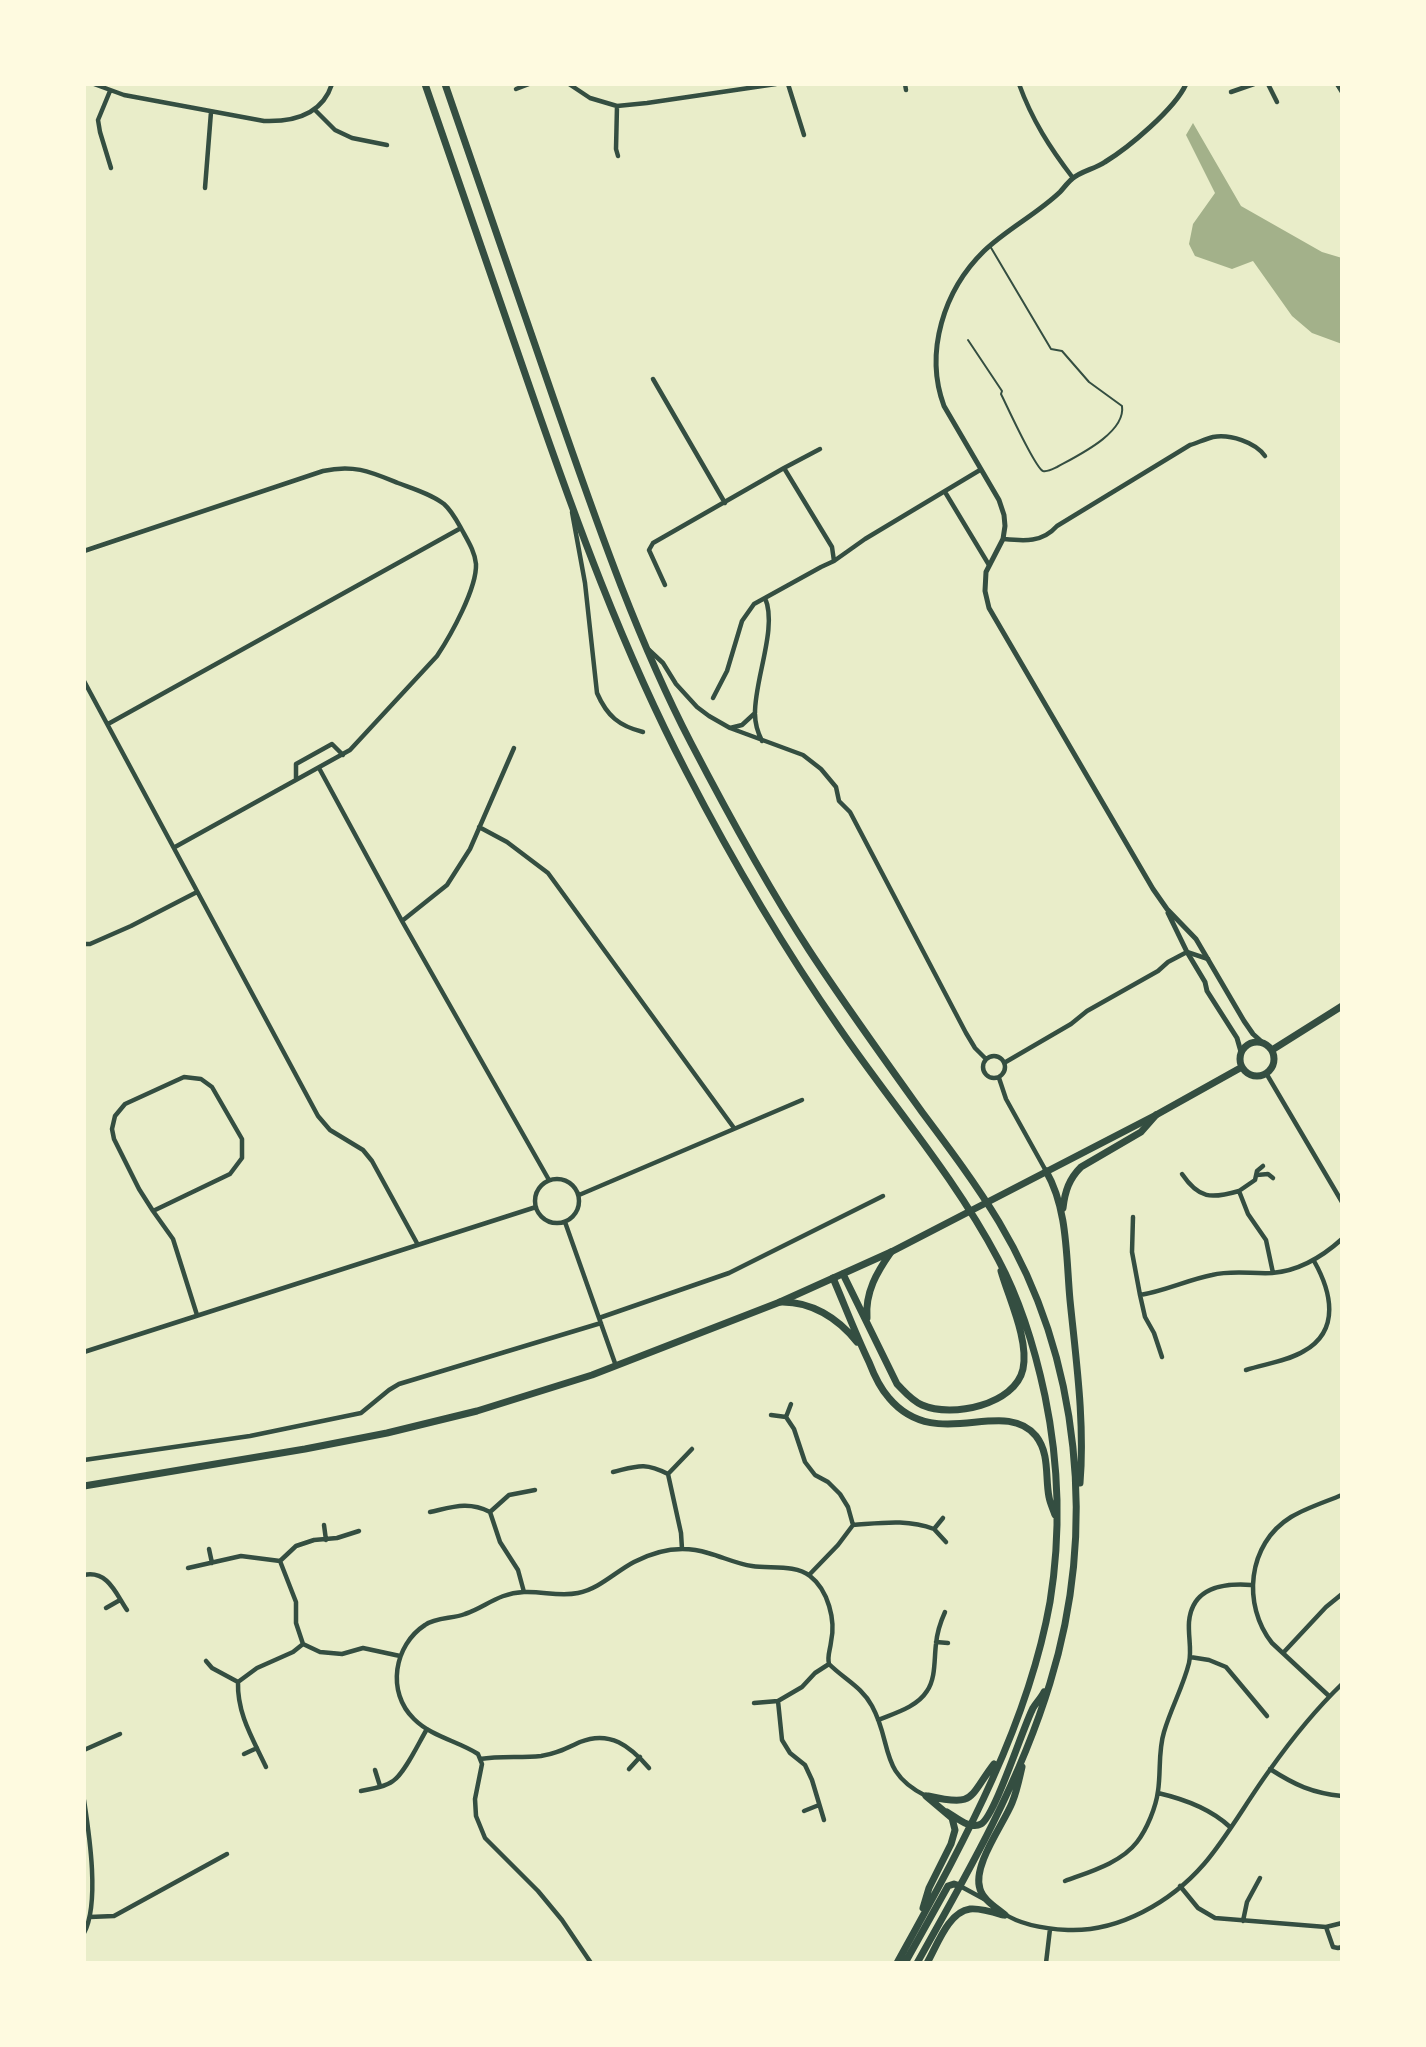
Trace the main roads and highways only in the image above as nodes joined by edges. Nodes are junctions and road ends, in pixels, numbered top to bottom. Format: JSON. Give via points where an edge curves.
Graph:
{"nodes":[{"id":1,"x":425,"y":84,"type":"edge"},
{"id":2,"x":445,"y":84,"type":"edge"},
{"id":3,"x":1342,"y":1006,"type":"edge"},
{"id":4,"x":1272,"y":1050,"type":"junction"},
{"id":5,"x":1242,"y":1067,"type":"junction"},
{"id":6,"x":1156,"y":1115,"type":"junction"},
{"id":7,"x":1046,"y":1171,"type":"junction"},
{"id":8,"x":1062,"y":1214,"type":"junction"},
{"id":9,"x":891,"y":1252,"type":"junction"},
{"id":10,"x":996,"y":1254,"type":"junction"},
{"id":11,"x":843,"y":1274,"type":"junction"},
{"id":12,"x":833,"y":1278,"type":"junction"},
{"id":13,"x":780,"y":1302,"type":"junction"},
{"id":14,"x":867,"y":1321,"type":"junction"},
{"id":15,"x":862,"y":1348,"type":"junction"},
{"id":16,"x":84,"y":1486,"type":"edge"},
{"id":17,"x":1077,"y":1519,"type":"junction"},
{"id":18,"x":1057,"y":1520,"type":"junction"},
{"id":19,"x":1050,"y":1683,"type":"junction"},
{"id":20,"x":1026,"y":1750,"type":"junction"},
{"id":21,"x":1003,"y":1752,"type":"junction"},
{"id":22,"x":947,"y":1812,"type":"junction"},
{"id":23,"x":970,"y":1825,"type":"junction"},
{"id":24,"x":960,"y":1886,"type":"junction"},
{"id":25,"x":918,"y":1924,"type":"junction"},
{"id":26,"x":897,"y":1963,"type":"edge"},
{"id":27,"x":905,"y":1963,"type":"edge"},
{"id":28,"x":917,"y":1963,"type":"edge"},
{"id":29,"x":927,"y":1963,"type":"edge"}],
"edges":[{"from":1,"to":10,"type":"main road","via":[[570,501],[646,692],[725,845],[804,975],[951,1179]]},
{"from":2,"to":17,"type":"main road","via":[[587,494],[618,577],[688,738],[737,830],[809,950],[956,1158],[1016,1254],[1044,1319],[1065,1399]]},
{"from":3,"to":4,"type":"main road"},
{"from":4,"to":5,"type":"main road","via":[[1263,1043],[1250,1043],[1241,1052]]},
{"from":4,"to":5,"type":"main road","via":[[1274,1064],[1261,1076],[1250,1075]]},
{"from":5,"to":6,"type":"main road"},
{"from":6,"to":7,"type":"main road"},
{"from":6,"to":8,"type":"main road","via":[[1141,1132],[1074,1174],[1065,1189]]},
{"from":7,"to":8,"type":"main road"},
{"from":7,"to":9,"type":"main road"},
{"from":8,"to":17,"type":"main road","via":[[1082,1461]]},
{"from":9,"to":11,"type":"main road"},
{"from":9,"to":14,"type":"main road","via":[[870,1289]]},
{"from":10,"to":14,"type":"main road","via":[[1025,1358],[1017,1384],[1007,1394],[956,1410],[922,1405],[897,1384]]},
{"from":10,"to":18,"type":"main road","via":[[1017,1300],[1038,1363],[1053,1435]]},
{"from":11,"to":12,"type":"main road"},
{"from":11,"to":14,"type":"main road"},
{"from":12,"to":13,"type":"main road"},
{"from":12,"to":15,"type":"main road"},
{"from":13,"to":15,"type":"main road","via":[[801,1304],[834,1319]]},
{"from":13,"to":16,"type":"main road","via":[[562,1386],[477,1411],[305,1449]]},
{"from":15,"to":18,"type":"main road","via":[[889,1399],[907,1415],[928,1424],[1004,1420],[1035,1435],[1043,1448],[1049,1498]]},
{"from":17,"to":19,"type":"main road","via":[[1066,1621]]},
{"from":18,"to":21,"type":"main road","via":[[1050,1601],[1041,1643]]},
{"from":19,"to":20,"type":"main road"},
{"from":19,"to":23,"type":"main road","via":[[1033,1708],[987,1816],[981,1824]]},
{"from":20,"to":24,"type":"main road"},
{"from":20,"to":29,"type":"main road","via":[[1014,1799],[979,1873],[980,1890],[1005,1915],[973,1908],[963,1911],[955,1916]]},
{"from":21,"to":22,"type":"main road","via":[[979,1789],[966,1799],[952,1802],[926,1796]]},
{"from":21,"to":23,"type":"main road"},
{"from":22,"to":23,"type":"main road"},
{"from":22,"to":25,"type":"main road","via":[[955,1830]]},
{"from":23,"to":25,"type":"main road"},
{"from":24,"to":27,"type":"main road","via":[[948,1886]]},
{"from":24,"to":28,"type":"main road"},
{"from":25,"to":26,"type":"main road"}]}
